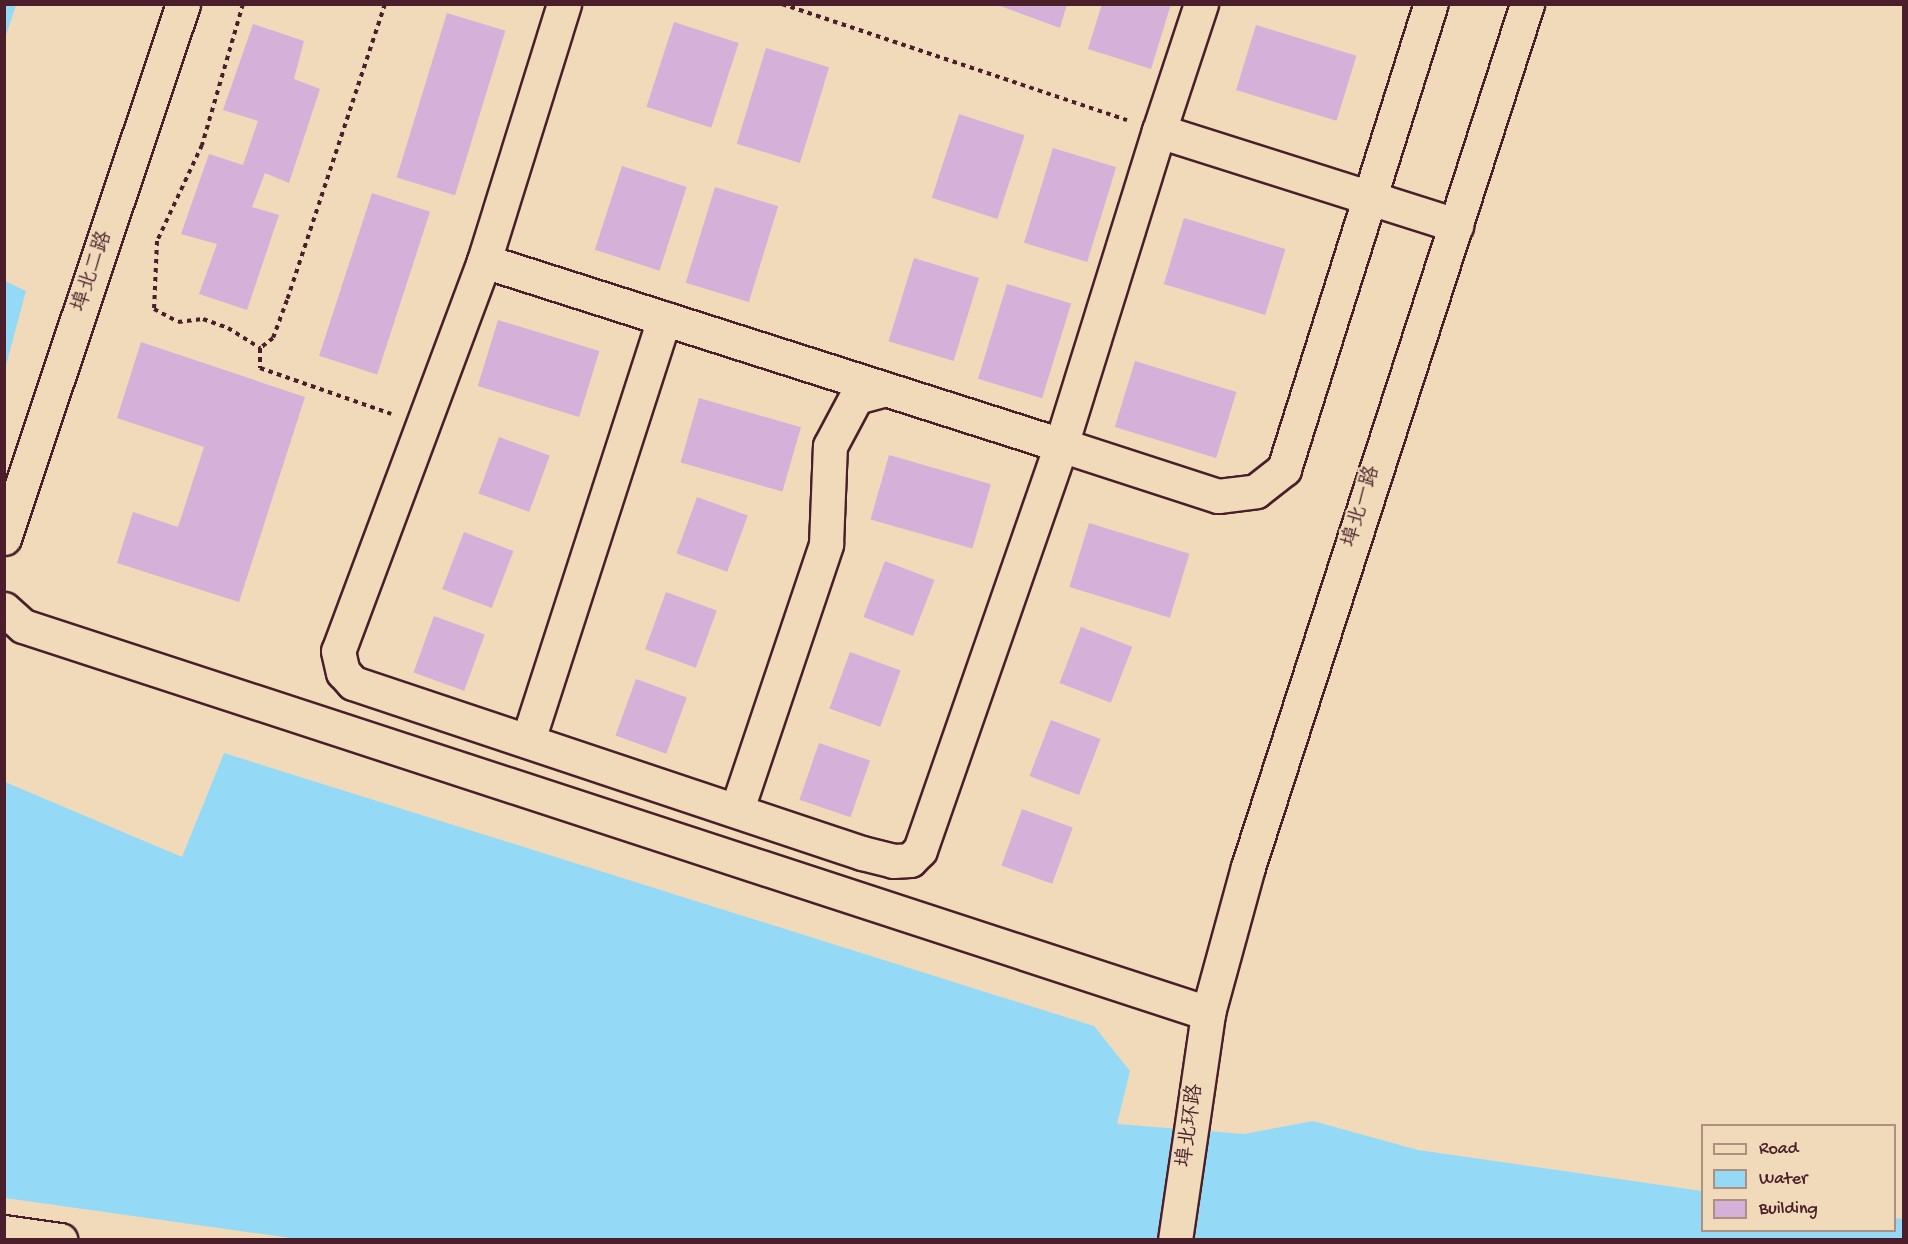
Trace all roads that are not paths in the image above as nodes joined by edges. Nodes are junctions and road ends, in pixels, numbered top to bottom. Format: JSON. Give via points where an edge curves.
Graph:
{"nodes":[{"id":1,"x":183,"y":4,"type":"edge"},
{"id":2,"x":564,"y":4,"type":"edge"},
{"id":3,"x":1201,"y":4,"type":"edge"},
{"id":4,"x":1431,"y":4,"type":"edge"},
{"id":5,"x":1527,"y":4,"type":"edge"},
{"id":6,"x":1159,"y":131,"type":"junction"},
{"id":7,"x":1369,"y":197,"type":"junction"},
{"id":8,"x":1456,"y":225,"type":"junction"},
{"id":9,"x":484,"y":261,"type":"junction"},
{"id":10,"x":664,"y":318,"type":"junction"},
{"id":11,"x":885,"y":389,"type":"junction"},
{"id":12,"x":1060,"y":445,"type":"junction"},
{"id":13,"x":4,"y":538,"type":"edge"},
{"id":14,"x":14,"y":617,"type":"edge"},
{"id":15,"x":528,"y":740,"type":"junction"},
{"id":16,"x":737,"y":809,"type":"junction"},
{"id":17,"x":1209,"y":1013,"type":"junction"},
{"id":18,"x":4,"y":1232,"type":"edge"},
{"id":19,"x":60,"y":1239,"type":"edge"},
{"id":20,"x":1175,"y":1239,"type":"edge"}],
"edges":[{"from":1,"to":13,"type":"street","name":"埠北二路"},
{"from":2,"to":9,"type":"street"},
{"from":3,"to":6,"type":"street"},
{"from":4,"to":7,"type":"street"},
{"from":5,"to":8,"type":"street","name":"埠北一路"},
{"from":6,"to":7,"type":"street"},
{"from":6,"to":12,"type":"street"},
{"from":7,"to":8,"type":"street"},
{"from":7,"to":12,"type":"street","via":[[1284,469],[1256,491],[1218,496]]},
{"from":8,"to":17,"type":"street","name":"埠北一路","via":[[1248,867]]},
{"from":9,"to":10,"type":"street"},
{"from":9,"to":15,"type":"street","via":[[338,651],[343,672],[353,683]]},
{"from":10,"to":11,"type":"street"},
{"from":10,"to":15,"type":"street"},
{"from":11,"to":12,"type":"street"},
{"from":11,"to":16,"type":"street","via":[[856,397],[830,446],[826,544]]},
{"from":12,"to":16,"type":"street","via":[[920,850],[910,860],[893,861]]},
{"from":14,"to":17,"type":"street"},
{"from":15,"to":16,"type":"street"},
{"from":17,"to":20,"type":"street","name":"埠北环路"},
{"from":18,"to":19,"type":"street"}]}
